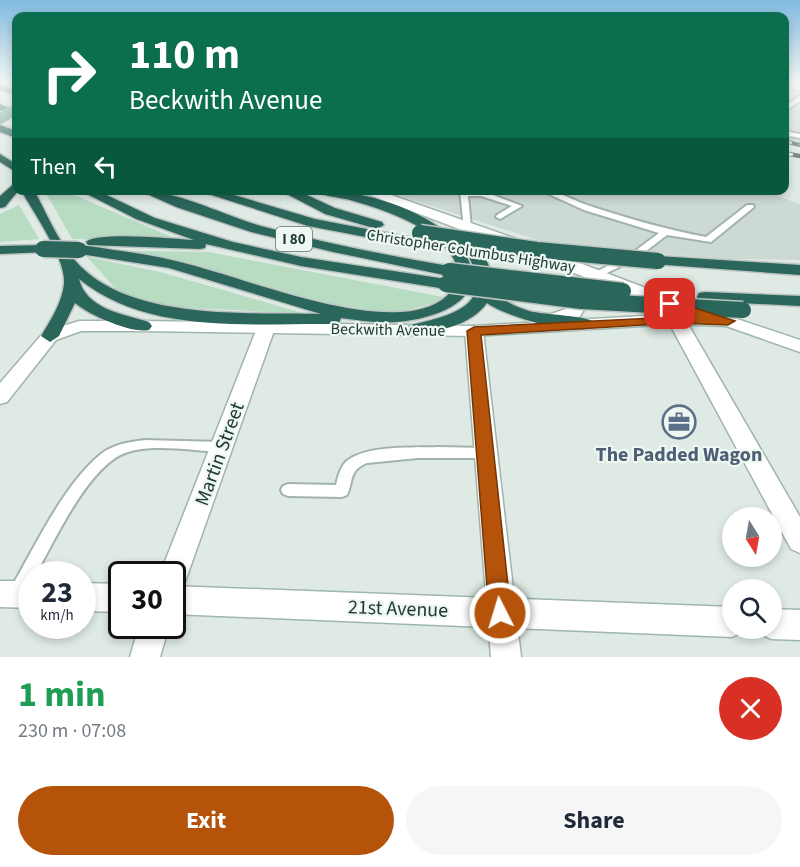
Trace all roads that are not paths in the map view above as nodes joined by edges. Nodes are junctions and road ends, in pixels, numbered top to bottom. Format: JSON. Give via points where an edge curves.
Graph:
{"nodes":[{"id":1,"x":789,"y":132,"type":"edge"},
{"id":2,"x":800,"y":136,"type":"edge"},
{"id":3,"x":0,"y":156,"type":"edge"},
{"id":4,"x":12,"y":166,"type":"edge"},
{"id":5,"x":12,"y":190,"type":"edge"},
{"id":6,"x":31,"y":195,"type":"edge"},
{"id":7,"x":96,"y":195,"type":"edge"},
{"id":8,"x":158,"y":195,"type":"edge"},
{"id":9,"x":219,"y":195,"type":"edge"},
{"id":10,"x":297,"y":195,"type":"edge"},
{"id":11,"x":334,"y":195,"type":"edge"},
{"id":12,"x":377,"y":195,"type":"edge"},
{"id":13,"x":464,"y":195,"type":"edge"},
{"id":14,"x":485,"y":195,"type":"edge"},
{"id":15,"x":555,"y":195,"type":"edge"},
{"id":16,"x":0,"y":204,"type":"edge"},
{"id":17,"x":750,"y":207,"type":"dead end"},
{"id":18,"x":500,"y":217,"type":"dead end"},
{"id":19,"x":416,"y":226,"type":"junction"},
{"id":20,"x":468,"y":227,"type":"junction"},
{"id":21,"x":665,"y":232,"type":"junction"},
{"id":22,"x":0,"y":249,"type":"edge"},
{"id":23,"x":73,"y":251,"type":"junction"},
{"id":24,"x":259,"y":252,"type":"junction"},
{"id":25,"x":548,"y":256,"type":"junction"},
{"id":26,"x":659,"y":266,"type":"junction"},
{"id":27,"x":800,"y":270,"type":"edge"},
{"id":28,"x":597,"y":275,"type":"junction"},
{"id":29,"x":448,"y":278,"type":"junction"},
{"id":30,"x":800,"y":278,"type":"edge"},
{"id":31,"x":72,"y":284,"type":"junction"},
{"id":32,"x":485,"y":293,"type":"junction"},
{"id":33,"x":800,"y":301,"type":"edge"},
{"id":34,"x":800,"y":310,"type":"edge"},
{"id":35,"x":673,"y":311,"type":"junction"},
{"id":36,"x":393,"y":318,"type":"junction"},
{"id":37,"x":552,"y":320,"type":"junction"},
{"id":38,"x":588,"y":324,"type":"junction"},
{"id":39,"x":143,"y":326,"type":"junction"},
{"id":40,"x":266,"y":328,"type":"junction"},
{"id":41,"x":409,"y":331,"type":"junction"},
{"id":42,"x":474,"y":331,"type":"junction"},
{"id":43,"x":50,"y":336,"type":"junction"},
{"id":44,"x":800,"y":346,"type":"edge"},
{"id":45,"x":0,"y":397,"type":"edge"},
{"id":46,"x":222,"y":447,"type":"junction"},
{"id":47,"x":486,"y":453,"type":"junction"},
{"id":48,"x":288,"y":490,"type":"dead end"},
{"id":49,"x":800,"y":541,"type":"edge"},
{"id":50,"x":179,"y":561,"type":"edge"},
{"id":51,"x":16,"y":594,"type":"edge"},
{"id":52,"x":186,"y":601,"type":"edge"},
{"id":53,"x":500,"y":613,"type":"junction"},
{"id":54,"x":722,"y":622,"type":"edge"},
{"id":55,"x":782,"y":624,"type":"edge"},
{"id":56,"x":800,"y":625,"type":"edge"},
{"id":57,"x":150,"y":639,"type":"edge"},
{"id":58,"x":145,"y":657,"type":"edge"},
{"id":59,"x":506,"y":657,"type":"edge"}],
"edges":[{"from":1,"to":2,"type":"lane"},
{"from":3,"to":4,"type":"highway"},
{"from":5,"to":16,"type":"highway"},
{"from":6,"to":23,"type":"highway"},
{"from":7,"to":24,"type":"highway","via":[[160,224]]},
{"from":8,"to":29,"type":"highway","name":"Christopher Columbus Highway","number":"I 80","via":[[223,219]]},
{"from":9,"to":26,"type":"highway","name":"Christopher Columbus Highway","number":"I 80","via":[[313,223],[434,246],[560,263]]},
{"from":10,"to":19,"type":"highway","via":[[349,217]]},
{"from":11,"to":19,"type":"highway"},
{"from":12,"to":20,"type":"street","name":"Beckwith Avenue"},
{"from":13,"to":20,"type":"lane"},
{"from":14,"to":18,"type":"lane","via":[[518,206]]},
{"from":15,"to":21,"type":"lane"},
{"from":17,"to":21,"type":"lane","via":[[708,240]]},
{"from":19,"to":26,"type":"highway","bridge":true,"via":[[537,250]]},
{"from":19,"to":32,"type":"highway","via":[[452,233],[469,246],[486,280]]},
{"from":19,"to":36,"type":"highway","via":[[438,233],[454,249],[465,266],[465,280],[461,292],[443,306]]},
{"from":20,"to":25,"type":"street","name":"Beckwith Avenue"},
{"from":21,"to":28,"type":"lane","via":[[634,256]]},
{"from":22,"to":23,"type":"highway","bridge":true,"via":[[42,246]]},
{"from":23,"to":24,"type":"highway","via":[[141,241]]},
{"from":23,"to":31,"type":"highway"},
{"from":23,"to":36,"type":"highway","via":[[131,255],[184,267],[298,304]]},
{"from":23,"to":36,"type":"highway","via":[[107,292],[163,311],[347,320]]},
{"from":24,"to":29,"type":"highway"},
{"from":25,"to":28,"type":"street","name":"Beckwith Avenue"},
{"from":25,"to":37,"type":"street","via":[[578,277],[586,294],[574,312]]},
{"from":26,"to":27,"type":"highway"},
{"from":26,"to":30,"type":"highway","name":"Christopher Columbus Highway","number":"I 80"},
{"from":28,"to":35,"type":"street","name":"Beckwith Avenue"},
{"from":29,"to":33,"type":"highway","name":"Christopher Columbus Highway","number":"I 80","bridge":true},
{"from":29,"to":34,"type":"highway","bridge":true,"via":[[581,301]]},
{"from":31,"to":39,"type":"highway","via":[[82,301],[96,311]]},
{"from":31,"to":43,"type":"highway","via":[[65,310]]},
{"from":32,"to":37,"type":"highway","via":[[508,310]]},
{"from":32,"to":41,"type":"highway","via":[[479,305],[464,315]]},
{"from":35,"to":38,"type":"street","name":"Beckwith Avenue"},
{"from":35,"to":44,"type":"street","name":"Beckwith Avenue","via":[[728,321]]},
{"from":35,"to":49,"type":"street"},
{"from":37,"to":38,"type":"highway"},
{"from":38,"to":42,"type":"street","name":"Beckwith Avenue"},
{"from":39,"to":40,"type":"street","name":"Beckwith Avenue"},
{"from":39,"to":43,"type":"street","name":"Beckwith Avenue","via":[[79,326]]},
{"from":40,"to":41,"type":"street","name":"Beckwith Avenue"},
{"from":40,"to":46,"type":"street","name":"Martin Street"},
{"from":41,"to":42,"type":"street","name":"Beckwith Avenue"},
{"from":42,"to":47,"type":"street"},
{"from":43,"to":45,"type":"street"},
{"from":46,"to":50,"type":"street","name":"Martin Street"},
{"from":46,"to":51,"type":"lane","via":[[141,445],[107,454],[89,472]]},
{"from":47,"to":48,"type":"lane","via":[[410,453],[365,459],[350,467],[342,491]]},
{"from":47,"to":53,"type":"street"},
{"from":52,"to":53,"type":"street","name":"21st Avenue"},
{"from":53,"to":54,"type":"street","name":"21st Avenue"},
{"from":53,"to":59,"type":"street"},
{"from":55,"to":56,"type":"street"},
{"from":57,"to":58,"type":"street"}]}
